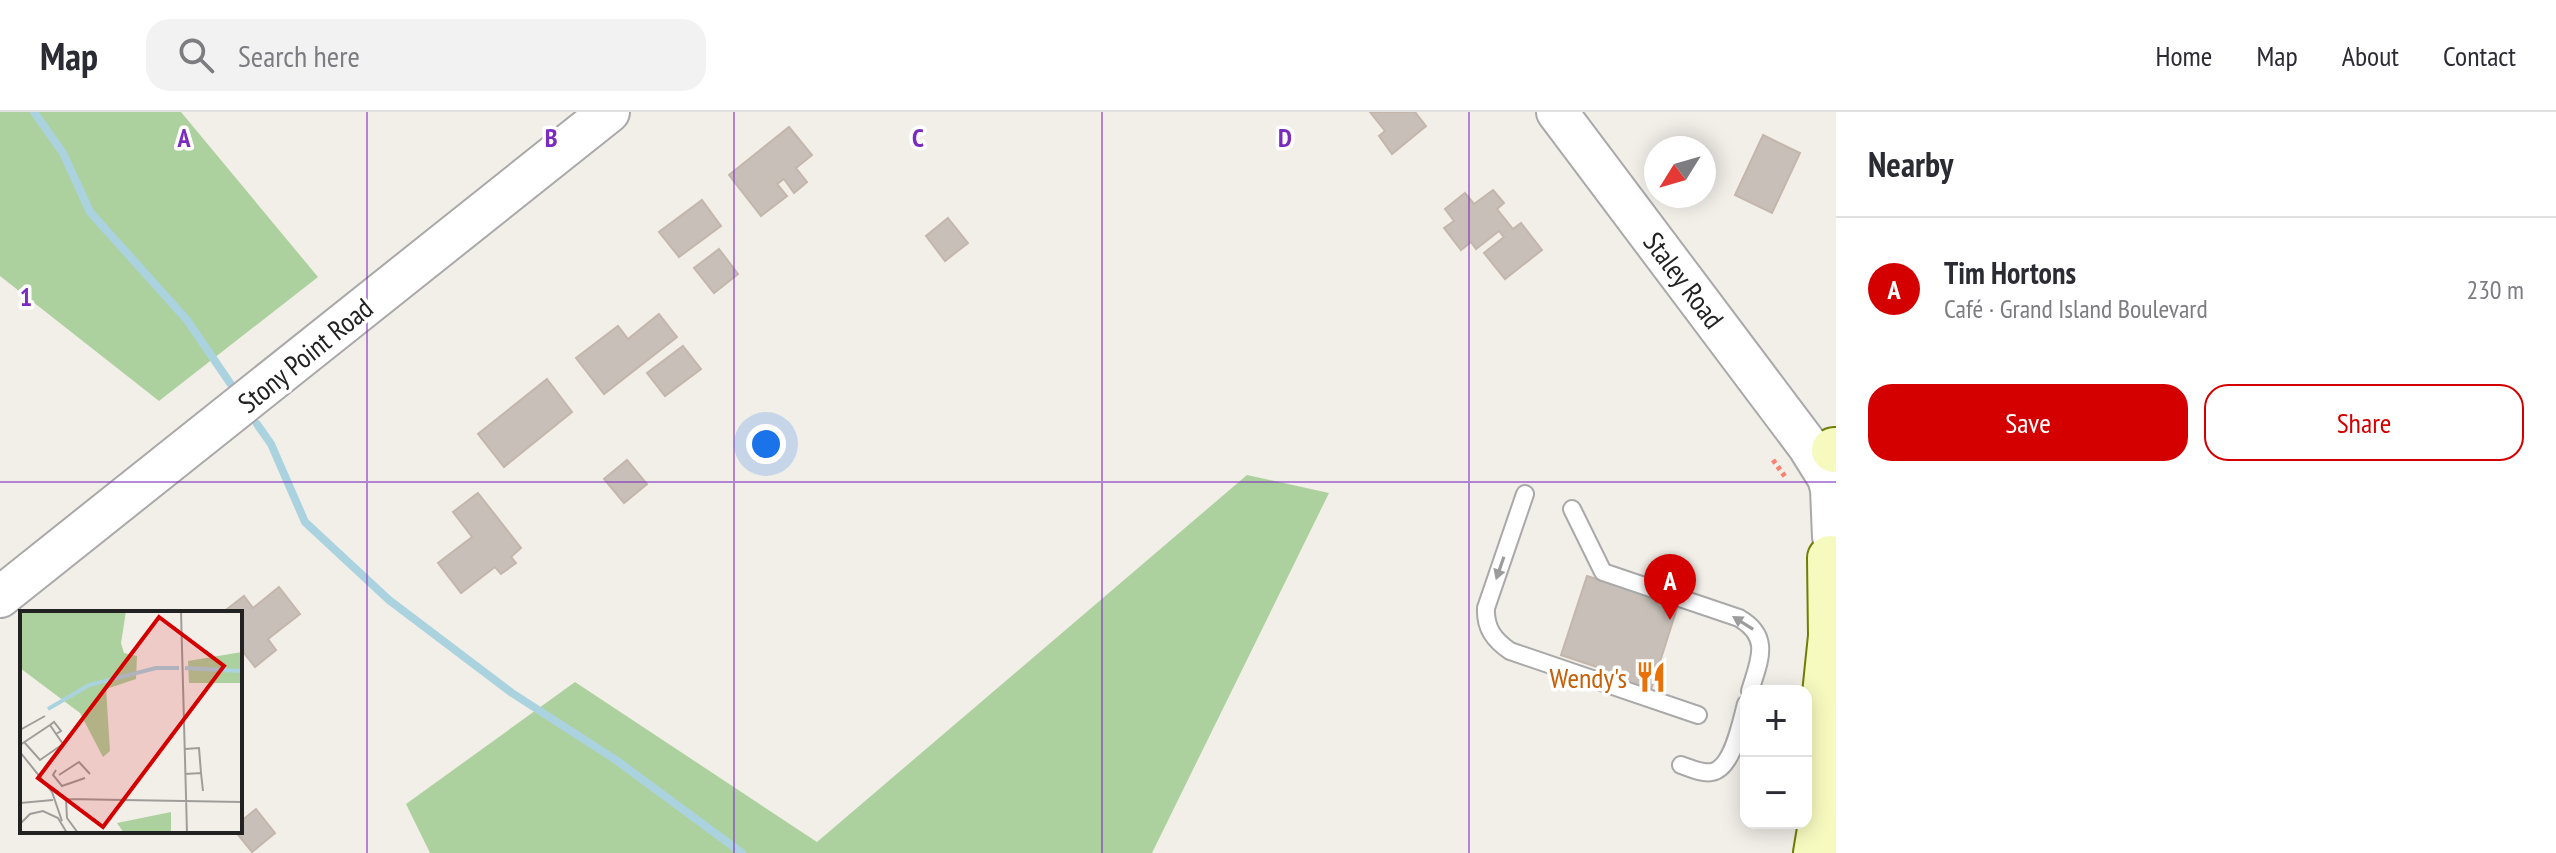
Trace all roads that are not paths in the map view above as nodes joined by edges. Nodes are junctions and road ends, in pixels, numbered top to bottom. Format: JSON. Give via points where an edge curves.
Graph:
{"nodes":[{"id":1,"x":609,"y":112,"type":"edge"},
{"id":2,"x":1557,"y":112,"type":"edge"},
{"id":3,"x":1781,"y":410,"type":"junction"},
{"id":4,"x":1835,"y":451,"type":"edge"},
{"id":5,"x":1525,"y":494,"type":"dead end"},
{"id":6,"x":1572,"y":509,"type":"dead end"},
{"id":7,"x":1834,"y":553,"type":"edge"},
{"id":8,"x":0,"y":597,"type":"edge"},
{"id":9,"x":1752,"y":685,"type":"edge"},
{"id":10,"x":1698,"y":715,"type":"dead end"},
{"id":11,"x":1740,"y":723,"type":"edge"},
{"id":12,"x":1681,"y":765,"type":"dead end"},
{"id":13,"x":1830,"y":784,"type":"edge"},
{"id":14,"x":1816,"y":853,"type":"edge"}],
"edges":[{"from":1,"to":8,"type":"street","name":"Stony Point Road"},
{"from":2,"to":3,"type":"street","name":"Staley Road"},
{"from":3,"to":4,"type":"street","name":"Staley Road"},
{"from":3,"to":7,"type":"street","name":"Staley Road","via":[[1828,478]]},
{"from":5,"to":10,"type":"lane","one_way":true,"via":[[1486,608],[1493,637],[1510,651]]},
{"from":9,"to":6,"type":"lane","one_way":true,"via":[[1761,644],[1749,624],[1603,572]]},
{"from":7,"to":13,"type":"main road","via":[[1821,733]]},
{"from":11,"to":12,"type":"lane","via":[[1721,768],[1712,772]]},
{"from":13,"to":14,"type":"main road"}]}
